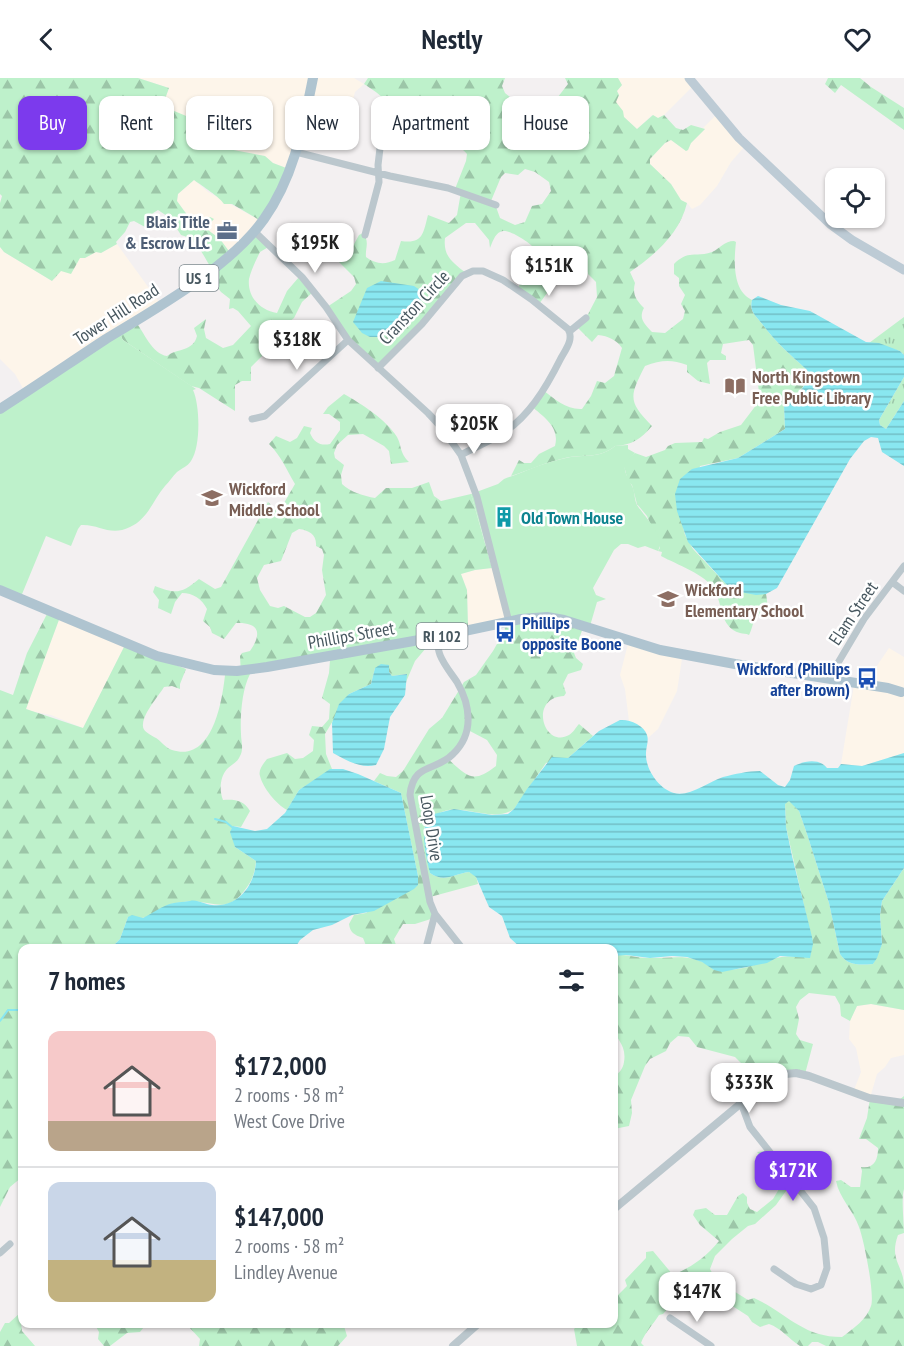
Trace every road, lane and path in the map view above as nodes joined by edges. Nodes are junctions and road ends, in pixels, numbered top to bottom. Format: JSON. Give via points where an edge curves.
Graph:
{"nodes":[{"id":1,"x":313,"y":78,"type":"edge"},
{"id":2,"x":689,"y":78,"type":"edge"},
{"id":3,"x":380,"y":150,"type":"edge"},
{"id":4,"x":296,"y":152,"type":"junction"},
{"id":5,"x":379,"y":173,"type":"junction"},
{"id":6,"x":496,"y":205,"type":"dead end"},
{"id":7,"x":254,"y":231,"type":"junction"},
{"id":8,"x":365,"y":235,"type":"dead end"},
{"id":9,"x":904,"y":270,"type":"edge"},
{"id":10,"x":586,"y":318,"type":"dead end"},
{"id":11,"x":570,"y":332,"type":"junction"},
{"id":12,"x":348,"y":340,"type":"junction"},
{"id":13,"x":378,"y":368,"type":"junction"},
{"id":14,"x":0,"y":409,"type":"edge"},
{"id":15,"x":252,"y":419,"type":"dead end"},
{"id":16,"x":461,"y":455,"type":"junction"},
{"id":17,"x":904,"y":566,"type":"edge"},
{"id":18,"x":892,"y":582,"type":"junction"},
{"id":19,"x":0,"y":590,"type":"edge"},
{"id":20,"x":904,"y":591,"type":"edge"},
{"id":21,"x":508,"y":622,"type":"junction"},
{"id":22,"x":436,"y":637,"type":"junction"},
{"id":23,"x":829,"y":678,"type":"junction"},
{"id":24,"x":901,"y":690,"type":"edge"},
{"id":25,"x":435,"y":914,"type":"junction"},
{"id":26,"x":427,"y":944,"type":"edge"},
{"id":27,"x":459,"y":944,"type":"edge"},
{"id":28,"x":903,"y":1101,"type":"edge"},
{"id":29,"x":741,"y":1103,"type":"junction"},
{"id":30,"x":618,"y":1206,"type":"edge"},
{"id":31,"x":10,"y":1244,"type":"dead end"},
{"id":32,"x":0,"y":1253,"type":"edge"},
{"id":33,"x":774,"y":1269,"type":"dead end"},
{"id":34,"x":670,"y":1318,"type":"dead end"},
{"id":35,"x":473,"y":1328,"type":"edge"},
{"id":36,"x":453,"y":1346,"type":"edge"},
{"id":37,"x":711,"y":1346,"type":"edge"}],
"edges":[{"from":1,"to":4,"type":"main road","name":"Tower Hill Road","number":"US 1"},
{"from":2,"to":9,"type":"main road","via":[[739,138],[830,224]]},
{"from":3,"to":5,"type":"street"},
{"from":4,"to":5,"type":"street"},
{"from":4,"to":7,"type":"main road","name":"Tower Hill Road","number":"US 1","via":[[285,183]]},
{"from":5,"to":6,"type":"street","via":[[448,188]]},
{"from":5,"to":8,"type":"street"},
{"from":7,"to":12,"type":"street","via":[[302,277]]},
{"from":7,"to":14,"type":"main road","name":"Tower Hill Road","number":"US 1","via":[[233,254],[160,306]]},
{"from":10,"to":11,"type":"street"},
{"from":11,"to":13,"type":"street","name":"Cranston Circle","via":[[503,280],[483,270],[473,271],[462,276]]},
{"from":11,"to":16,"type":"street","via":[[569,342],[549,381],[527,413],[497,437]]},
{"from":12,"to":13,"type":"street"},
{"from":12,"to":15,"type":"street","via":[[265,416]]},
{"from":13,"to":16,"type":"street","via":[[428,413]]},
{"from":16,"to":21,"type":"street","via":[[477,497]]},
{"from":17,"to":18,"type":"street","name":"Elam Street"},
{"from":18,"to":20,"type":"street"},
{"from":18,"to":23,"type":"street","name":"Elam Street","via":[[864,619]]},
{"from":19,"to":22,"type":"main road","name":"Phillips Street","number":"RI 102","via":[[157,656],[214,670],[267,667]]},
{"from":21,"to":22,"type":"main road","name":"Phillips Street","number":"RI 102"},
{"from":21,"to":23,"type":"main road","name":"Phillips Street","number":"RI 102","via":[[547,617],[660,650]]},
{"from":22,"to":25,"type":"street","name":"Loop Drive","via":[[439,654],[465,699],[469,722],[466,734],[448,760],[421,771],[411,784],[427,890]]},
{"from":23,"to":24,"type":"main road","name":"Phillips Street","number":"RI 102"},
{"from":25,"to":26,"type":"street"},
{"from":25,"to":27,"type":"street","name":"Loop Drive"},
{"from":28,"to":29,"type":"street","via":[[869,1098],[796,1073],[775,1075]]},
{"from":29,"to":30,"type":"street"},
{"from":29,"to":33,"type":"street","via":[[750,1127],[814,1208],[824,1238],[826,1268],[822,1285],[811,1289]]},
{"from":31,"to":32,"type":"street"},
{"from":34,"to":37,"type":"street"},
{"from":35,"to":36,"type":"street"}]}
